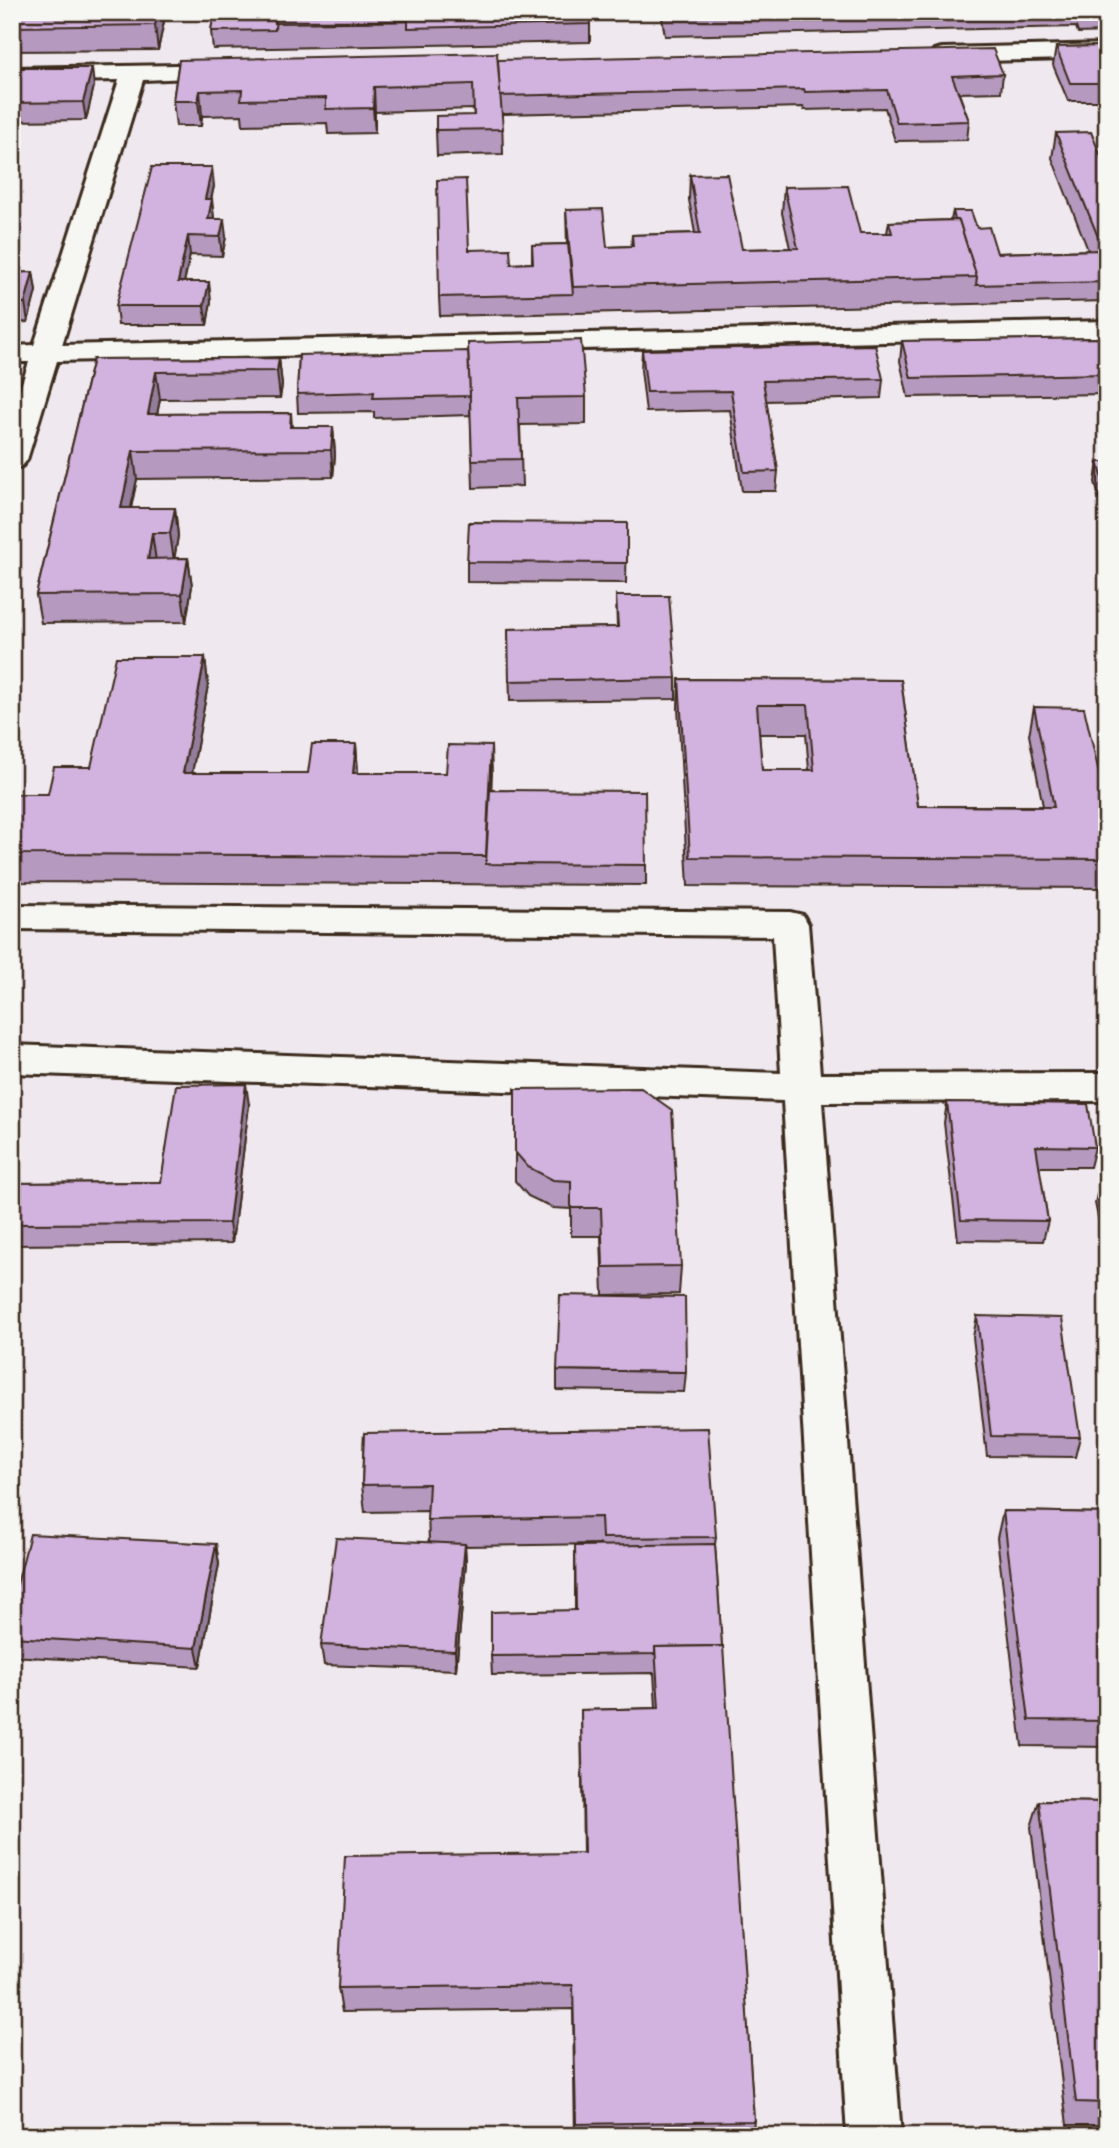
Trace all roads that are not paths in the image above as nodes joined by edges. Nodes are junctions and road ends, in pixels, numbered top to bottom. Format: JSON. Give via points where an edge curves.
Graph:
{"nodes":[{"id":1,"x":1107,"y":51,"type":"edge"},
{"id":2,"x":926,"y":55,"type":"edge"},
{"id":3,"x":258,"y":71,"type":"edge"},
{"id":4,"x":132,"y":74,"type":"junction"},
{"id":5,"x":12,"y":75,"type":"edge"},
{"id":6,"x":1107,"y":329,"type":"edge"},
{"id":7,"x":46,"y":353,"type":"junction"},
{"id":8,"x":12,"y":354,"type":"edge"},
{"id":9,"x":12,"y":460,"type":"edge"},
{"id":10,"x":12,"y":917,"type":"edge"},
{"id":11,"x":12,"y":1059,"type":"edge"},
{"id":12,"x":802,"y":1087,"type":"junction"},
{"id":13,"x":1107,"y":1087,"type":"edge"},
{"id":14,"x":874,"y":2136,"type":"edge"}],
"edges":[{"from":1,"to":2,"type":"street"},
{"from":3,"to":4,"type":"street"},
{"from":4,"to":5,"type":"street"},
{"from":4,"to":7,"type":"street"},
{"from":6,"to":7,"type":"street"},
{"from":7,"to":8,"type":"street"},
{"from":7,"to":9,"type":"street"},
{"from":10,"to":12,"type":"street","via":[[790,924]]},
{"from":11,"to":12,"type":"street"},
{"from":12,"to":13,"type":"street"},
{"from":12,"to":14,"type":"street"}]}
